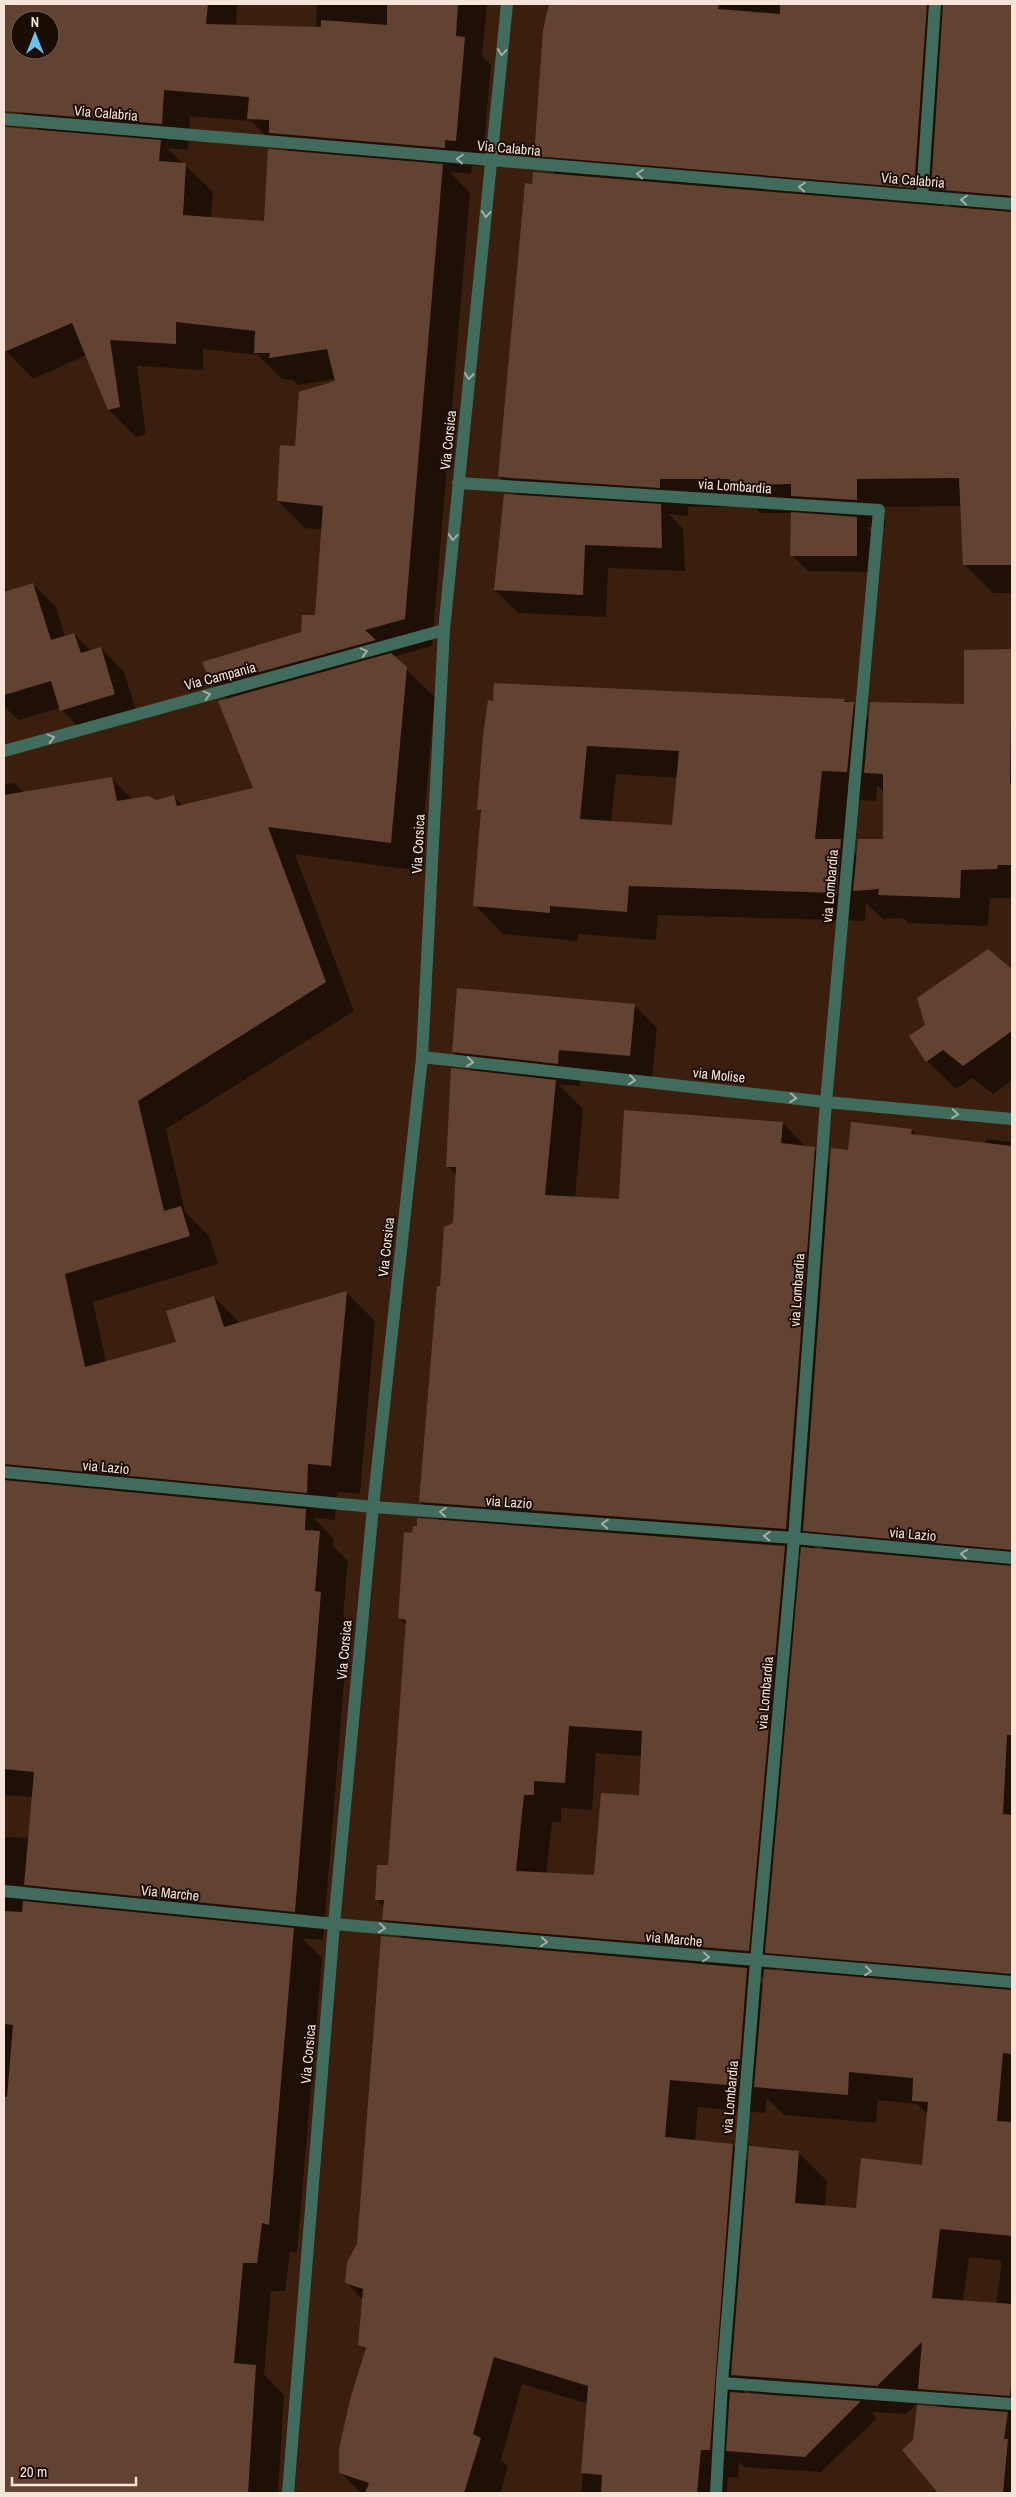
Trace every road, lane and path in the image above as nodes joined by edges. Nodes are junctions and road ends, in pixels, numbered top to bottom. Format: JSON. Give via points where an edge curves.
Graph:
{"nodes":[{"id":1,"x":507,"y":4,"type":"edge"},
{"id":2,"x":935,"y":4,"type":"edge"},
{"id":3,"x":4,"y":119,"type":"edge"},
{"id":4,"x":492,"y":162,"type":"junction"},
{"id":5,"x":922,"y":196,"type":"junction"},
{"id":6,"x":1012,"y":204,"type":"edge"},
{"id":7,"x":458,"y":483,"type":"junction"},
{"id":8,"x":444,"y":630,"type":"junction"},
{"id":9,"x":4,"y":751,"type":"edge"},
{"id":10,"x":422,"y":1057,"type":"junction"},
{"id":11,"x":826,"y":1102,"type":"junction"},
{"id":12,"x":1012,"y":1119,"type":"edge"},
{"id":13,"x":4,"y":1472,"type":"edge"},
{"id":14,"x":373,"y":1507,"type":"junction"},
{"id":15,"x":794,"y":1538,"type":"junction"},
{"id":16,"x":1012,"y":1558,"type":"edge"},
{"id":17,"x":4,"y":1891,"type":"edge"},
{"id":18,"x":334,"y":1924,"type":"junction"},
{"id":19,"x":756,"y":1961,"type":"junction"},
{"id":20,"x":1012,"y":1982,"type":"edge"},
{"id":21,"x":722,"y":2383,"type":"junction"},
{"id":22,"x":1012,"y":2404,"type":"edge"},
{"id":23,"x":288,"y":2493,"type":"edge"},
{"id":24,"x":716,"y":2493,"type":"edge"}],
"edges":[{"from":1,"to":4,"type":"street","name":"Via Corsica","one_way":true},
{"from":2,"to":5,"type":"street"},
{"from":4,"to":3,"type":"street","name":"Via Calabria","one_way":true},
{"from":5,"to":4,"type":"street","name":"Via Calabria","one_way":true},
{"from":4,"to":7,"type":"street","name":"Via Corsica","one_way":true},
{"from":6,"to":5,"type":"street","name":"Via Calabria","one_way":true},
{"from":7,"to":8,"type":"street","name":"Via Corsica","one_way":true},
{"from":7,"to":11,"type":"street","name":"via Lombardia","via":[[879,510]]},
{"from":9,"to":8,"type":"street","name":"Via Campania","one_way":true},
{"from":8,"to":10,"type":"street","name":"Via Corsica"},
{"from":10,"to":11,"type":"street","name":"via Molise","one_way":true},
{"from":10,"to":14,"type":"street","name":"Via Corsica"},
{"from":11,"to":12,"type":"street","name":"via Molise","one_way":true},
{"from":11,"to":15,"type":"street","name":"via Lombardia"},
{"from":13,"to":14,"type":"street","name":"via Lazio"},
{"from":15,"to":14,"type":"street","name":"via Lazio","one_way":true},
{"from":14,"to":18,"type":"street","name":"Via Corsica"},
{"from":16,"to":15,"type":"street","name":"via Lazio","one_way":true},
{"from":15,"to":19,"type":"street","name":"via Lombardia"},
{"from":17,"to":18,"type":"street","name":"Via Marche"},
{"from":18,"to":19,"type":"street","name":"via Marche","one_way":true},
{"from":18,"to":23,"type":"street","name":"Via Corsica"},
{"from":19,"to":20,"type":"street","name":"via Marche","one_way":true},
{"from":19,"to":21,"type":"street","name":"via Lombardia"},
{"from":21,"to":22,"type":"street"},
{"from":21,"to":24,"type":"street","name":"via Lombardia"}]}
